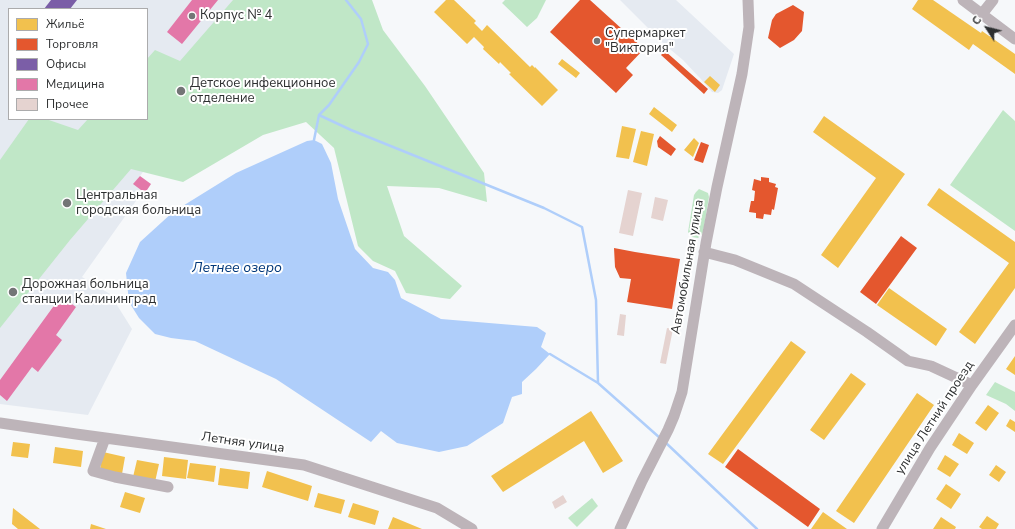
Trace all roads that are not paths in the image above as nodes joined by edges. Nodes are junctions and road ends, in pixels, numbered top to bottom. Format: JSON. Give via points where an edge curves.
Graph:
{"nodes":[{"id":1,"x":748,"y":0,"type":"edge"},
{"id":2,"x":963,"y":0,"type":"edge"},
{"id":3,"x":993,"y":0,"type":"edge"},
{"id":4,"x":982,"y":14,"type":"junction"},
{"id":5,"x":1015,"y":39,"type":"edge"},
{"id":6,"x":704,"y":252,"type":"junction"},
{"id":7,"x":1015,"y":325,"type":"edge"},
{"id":8,"x":972,"y":385,"type":"junction"},
{"id":9,"x":0,"y":423,"type":"edge"},
{"id":10,"x":105,"y":438,"type":"junction"},
{"id":11,"x":168,"y":487,"type":"dead end"},
{"id":12,"x":472,"y":529,"type":"edge"},
{"id":13,"x":620,"y":529,"type":"edge"},
{"id":14,"x":882,"y":529,"type":"edge"}],
"edges":[{"from":1,"to":6,"type":"street","name":"Автомобильная улица","via":[[749,27],[742,74]]},
{"from":2,"to":4,"type":"street"},
{"from":3,"to":4,"type":"street"},
{"from":4,"to":5,"type":"street"},
{"from":6,"to":8,"type":"street","via":[[735,260],[794,284],[908,361],[930,366]]},
{"from":6,"to":13,"type":"street","name":"Автомобильная улица","via":[[682,392],[666,434]]},
{"from":7,"to":8,"type":"street","name":"улица Летний проезд"},
{"from":8,"to":14,"type":"street","name":"улица Летний проезд","via":[[930,448]]},
{"from":9,"to":10,"type":"street","name":"Летняя улица"},
{"from":10,"to":11,"type":"street","via":[[93,471]]},
{"from":10,"to":12,"type":"street","name":"Летняя улица","via":[[304,465],[437,508]]}]}
